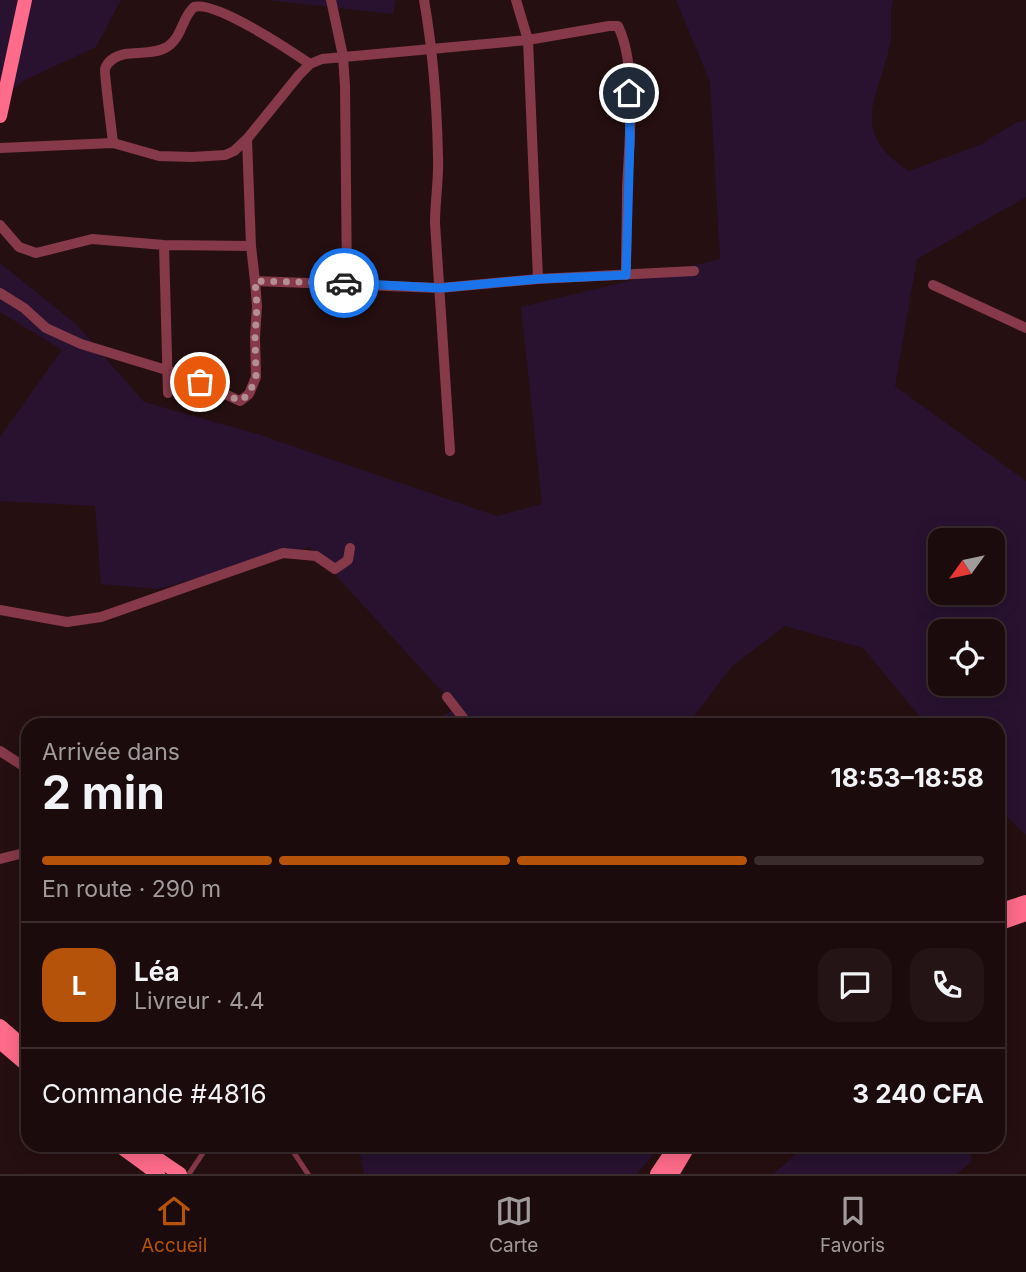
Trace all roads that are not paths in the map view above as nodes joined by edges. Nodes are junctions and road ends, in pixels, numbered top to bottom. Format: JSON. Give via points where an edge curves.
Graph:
{"nodes":[{"id":1,"x":25,"y":0,"type":"edge"},
{"id":2,"x":331,"y":0,"type":"edge"},
{"id":3,"x":424,"y":0,"type":"edge"},
{"id":4,"x":516,"y":0,"type":"edge"},
{"id":5,"x":528,"y":40,"type":"junction"},
{"id":6,"x":431,"y":49,"type":"junction"},
{"id":7,"x":343,"y":56,"type":"junction"},
{"id":8,"x":310,"y":64,"type":"junction"},
{"id":9,"x":0,"y":116,"type":"edge"},
{"id":10,"x":247,"y":139,"type":"junction"},
{"id":11,"x":113,"y":143,"type":"junction"},
{"id":12,"x":0,"y":148,"type":"edge"},
{"id":13,"x":0,"y":225,"type":"edge"},
{"id":14,"x":164,"y":245,"type":"junction"},
{"id":15,"x":251,"y":246,"type":"junction"},
{"id":16,"x":694,"y":271,"type":"dead end"},
{"id":17,"x":626,"y":275,"type":"junction"},
{"id":18,"x":538,"y":279,"type":"junction"},
{"id":19,"x":255,"y":281,"type":"junction"},
{"id":20,"x":347,"y":284,"type":"junction"},
{"id":21,"x":933,"y":285,"type":"dead end"},
{"id":22,"x":440,"y":288,"type":"junction"},
{"id":23,"x":0,"y":293,"type":"edge"},
{"id":24,"x":1026,"y":328,"type":"edge"},
{"id":25,"x":168,"y":370,"type":"junction"},
{"id":26,"x":169,"y":393,"type":"dead end"},
{"id":27,"x":450,"y":451,"type":"dead end"},
{"id":28,"x":350,"y":548,"type":"dead end"},
{"id":29,"x":0,"y":610,"type":"edge"},
{"id":30,"x":447,"y":697,"type":"dead end"},
{"id":31,"x":463,"y":718,"type":"edge"},
{"id":32,"x":0,"y":751,"type":"edge"},
{"id":33,"x":21,"y":764,"type":"edge"},
{"id":34,"x":21,"y":854,"type":"edge"},
{"id":35,"x":0,"y":859,"type":"edge"},
{"id":36,"x":1026,"y":902,"type":"edge"},
{"id":37,"x":1005,"y":909,"type":"edge"},
{"id":38,"x":1026,"y":914,"type":"edge"},
{"id":39,"x":1005,"y":922,"type":"edge"},
{"id":40,"x":0,"y":1026,"type":"edge"},
{"id":41,"x":0,"y":1042,"type":"edge"},
{"id":42,"x":21,"y":1044,"type":"edge"},
{"id":43,"x":21,"y":1060,"type":"edge"},
{"id":44,"x":128,"y":1152,"type":"edge"},
{"id":45,"x":148,"y":1152,"type":"edge"},
{"id":46,"x":204,"y":1152,"type":"edge"},
{"id":47,"x":293,"y":1152,"type":"edge"},
{"id":48,"x":672,"y":1152,"type":"edge"},
{"id":49,"x":685,"y":1152,"type":"edge"},
{"id":50,"x":158,"y":1174,"type":"edge"},
{"id":51,"x":180,"y":1174,"type":"edge"},
{"id":52,"x":189,"y":1174,"type":"edge"},
{"id":53,"x":308,"y":1174,"type":"edge"},
{"id":54,"x":657,"y":1174,"type":"edge"},
{"id":55,"x":672,"y":1174,"type":"edge"}],
"edges":[{"from":1,"to":9,"type":"street"},
{"from":2,"to":7,"type":"street"},
{"from":3,"to":6,"type":"street"},
{"from":4,"to":5,"type":"street"},
{"from":5,"to":6,"type":"street"},
{"from":5,"to":17,"type":"street","via":[[609,26],[618,26],[625,39],[630,139]]},
{"from":5,"to":18,"type":"street"},
{"from":6,"to":7,"type":"street"},
{"from":6,"to":22,"type":"street","via":[[439,160],[435,200]]},
{"from":7,"to":8,"type":"street"},
{"from":7,"to":20,"type":"street"},
{"from":8,"to":10,"type":"street"},
{"from":8,"to":11,"type":"street","via":[[223,8],[198,5],[167,47],[110,60],[104,72]]},
{"from":10,"to":11,"type":"street","via":[[225,155],[192,157],[159,156]]},
{"from":10,"to":15,"type":"street"},
{"from":11,"to":12,"type":"street"},
{"from":13,"to":14,"type":"street","via":[[19,247],[36,253],[92,239]]},
{"from":14,"to":15,"type":"street"},
{"from":14,"to":25,"type":"street"},
{"from":15,"to":19,"type":"street"},
{"from":16,"to":17,"type":"street"},
{"from":17,"to":18,"type":"street"},
{"from":18,"to":22,"type":"street"},
{"from":19,"to":20,"type":"street"},
{"from":19,"to":25,"type":"street","via":[[256,377],[249,394],[240,401]]},
{"from":20,"to":22,"type":"street"},
{"from":21,"to":24,"type":"street"},
{"from":22,"to":27,"type":"street"},
{"from":23,"to":25,"type":"street","via":[[46,328],[81,344]]},
{"from":25,"to":26,"type":"street"},
{"from":28,"to":29,"type":"street","via":[[348,560],[335,569],[316,556],[283,553],[101,617],[67,622]]},
{"from":30,"to":31,"type":"street"},
{"from":32,"to":33,"type":"street"},
{"from":34,"to":35,"type":"street"},
{"from":36,"to":37,"type":"street"},
{"from":38,"to":39,"type":"street"},
{"from":40,"to":42,"type":"street"},
{"from":41,"to":43,"type":"street"},
{"from":44,"to":50,"type":"street"},
{"from":45,"to":51,"type":"street"},
{"from":46,"to":52,"type":"lane"},
{"from":47,"to":53,"type":"lane"},
{"from":48,"to":54,"type":"street"},
{"from":49,"to":55,"type":"street"}]}
